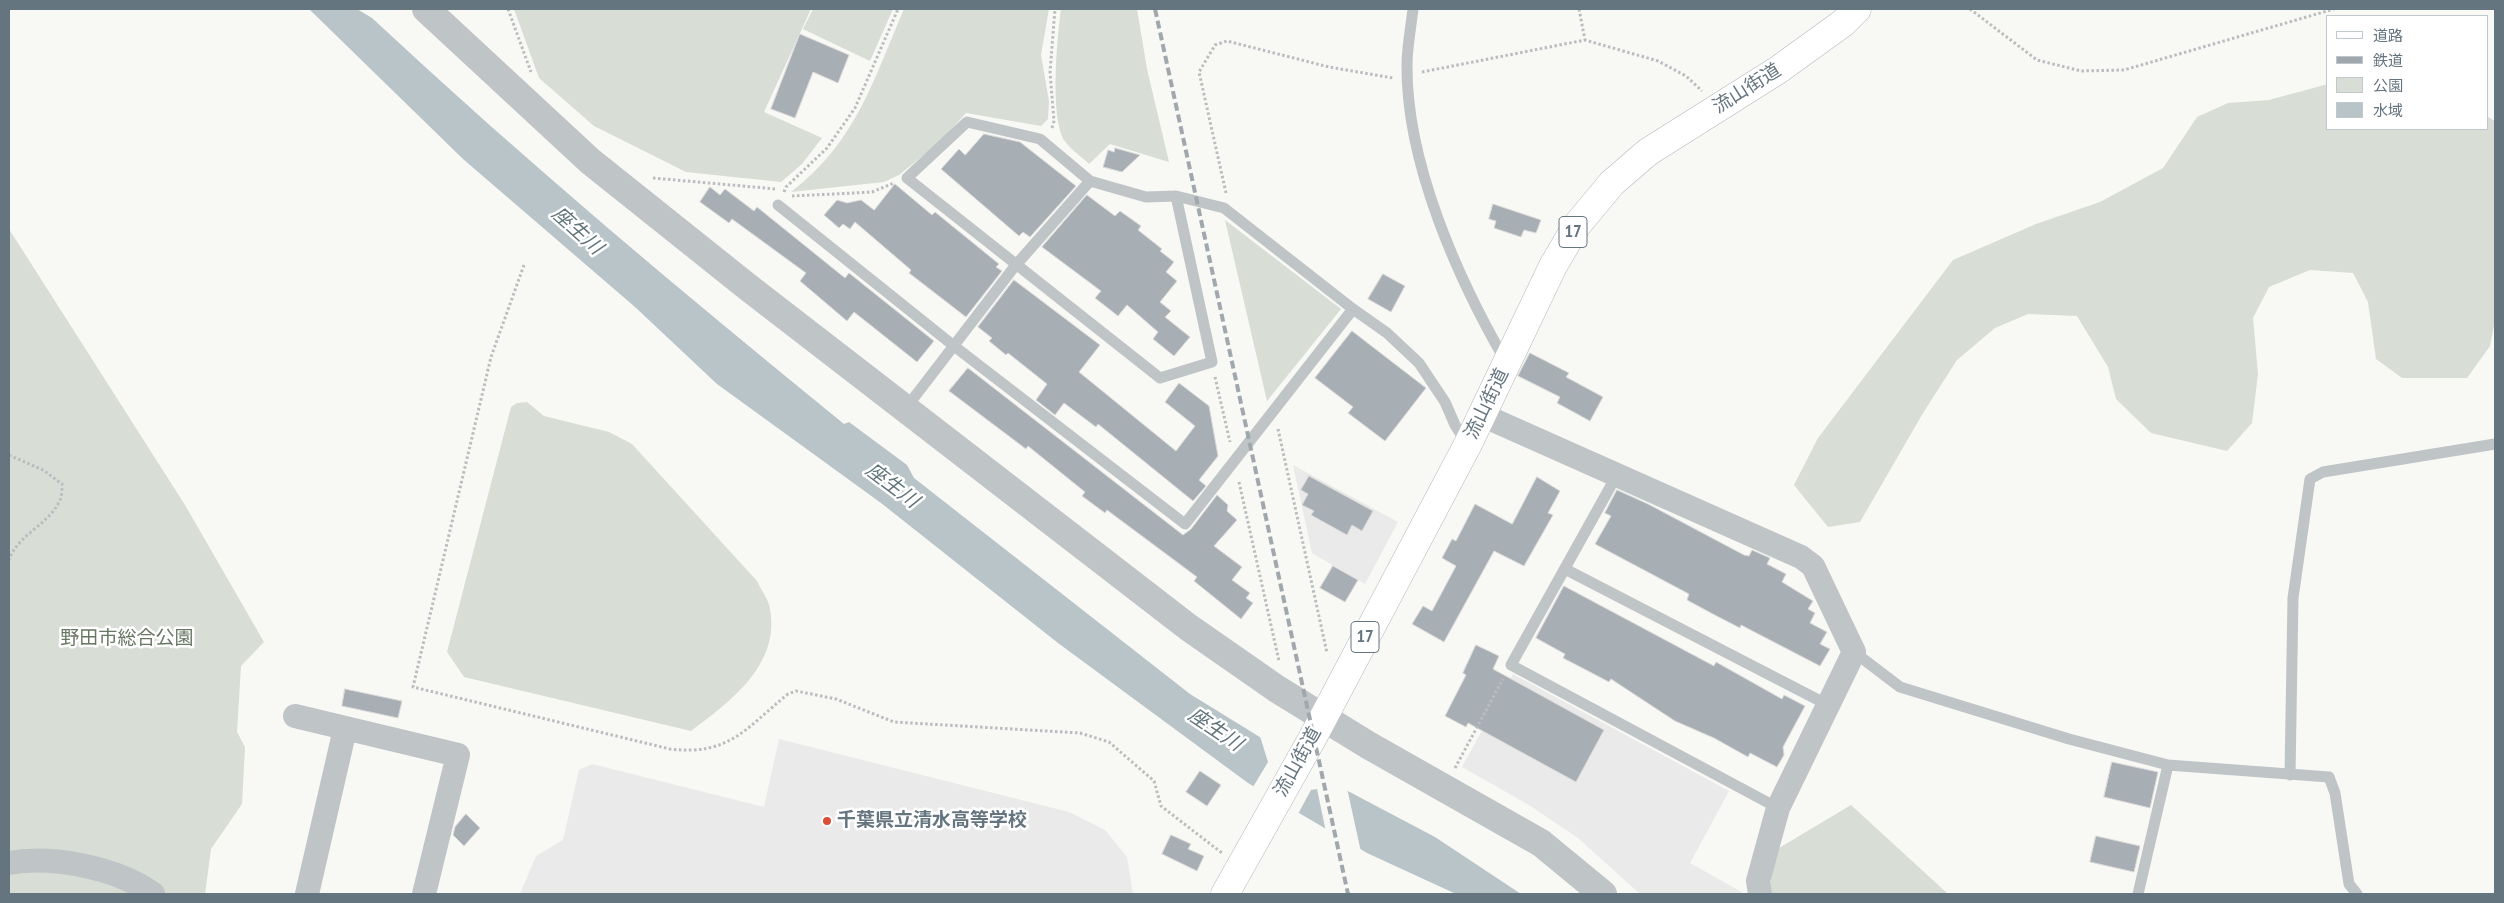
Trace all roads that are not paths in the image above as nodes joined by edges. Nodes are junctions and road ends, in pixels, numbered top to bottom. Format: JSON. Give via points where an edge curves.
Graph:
{"nodes":[{"id":1,"x":426,"y":9,"type":"edge"},
{"id":2,"x":1414,"y":9,"type":"edge"},
{"id":3,"x":1857,"y":9,"type":"edge"},
{"id":4,"x":1090,"y":181,"type":"junction"},
{"id":5,"x":1176,"y":196,"type":"junction"},
{"id":6,"x":778,"y":204,"type":"road end"},
{"id":7,"x":1015,"y":266,"type":"junction"},
{"id":8,"x":1352,"y":309,"type":"junction"},
{"id":9,"x":954,"y":346,"type":"junction"},
{"id":10,"x":1507,"y":364,"type":"junction"},
{"id":11,"x":906,"y":408,"type":"junction"},
{"id":12,"x":1482,"y":415,"type":"junction"},
{"id":13,"x":1468,"y":444,"type":"junction"},
{"id":14,"x":2495,"y":444,"type":"edge"},
{"id":15,"x":1618,"y":474,"type":"junction"},
{"id":16,"x":1564,"y":570,"type":"junction"},
{"id":17,"x":1854,"y":652,"type":"junction"},
{"id":18,"x":1828,"y":705,"type":"junction"},
{"id":19,"x":295,"y":716,"type":"dead end"},
{"id":20,"x":346,"y":728,"type":"junction"},
{"id":21,"x":1317,"y":728,"type":"junction"},
{"id":22,"x":2168,"y":765,"type":"junction"},
{"id":23,"x":2290,"y":775,"type":"junction"},
{"id":24,"x":1778,"y":808,"type":"junction"},
{"id":25,"x":9,"y":864,"type":"edge"},
{"id":26,"x":153,"y":894,"type":"edge"},
{"id":27,"x":307,"y":894,"type":"edge"},
{"id":28,"x":424,"y":894,"type":"edge"},
{"id":29,"x":1225,"y":894,"type":"edge"},
{"id":30,"x":1603,"y":894,"type":"edge"},
{"id":31,"x":1760,"y":894,"type":"edge"},
{"id":32,"x":2138,"y":894,"type":"edge"},
{"id":33,"x":2356,"y":894,"type":"edge"}],
"edges":[{"from":1,"to":11,"type":"street","via":[[590,161],[748,288]]},
{"from":2,"to":10,"type":"lane","via":[[1407,66],[1413,129],[1446,244],[1477,313]]},
{"from":3,"to":10,"type":"main road","name":"流山街道","number":"17","via":[[1843,23],[1778,70],[1648,152],[1612,183],[1577,224],[1553,266]]},
{"from":4,"to":5,"type":"lane","via":[[1146,197]]},
{"from":4,"to":7,"type":"lane"},
{"from":4,"to":7,"type":"lane","via":[[1040,139],[967,122],[907,178]]},
{"from":5,"to":7,"type":"lane","via":[[1212,362],[1160,378]]},
{"from":5,"to":8,"type":"lane","via":[[1224,208]]},
{"from":6,"to":9,"type":"lane"},
{"from":7,"to":9,"type":"lane"},
{"from":8,"to":9,"type":"lane","via":[[1185,524]]},
{"from":8,"to":13,"type":"lane","via":[[1387,333],[1419,364]]},
{"from":9,"to":11,"type":"lane"},
{"from":10,"to":12,"type":"main road","name":"流山街道","number":"17"},
{"from":11,"to":21,"type":"street"},
{"from":12,"to":13,"type":"main road","name":"流山街道","number":"17"},
{"from":12,"to":15,"type":"street"},
{"from":13,"to":21,"type":"main road","name":"流山街道","number":"17"},
{"from":14,"to":23,"type":"lane","via":[[2323,472],[2310,479],[2292,598]]},
{"from":15,"to":16,"type":"lane"},
{"from":15,"to":17,"type":"street","via":[[1802,557],[1813,566]]},
{"from":16,"to":18,"type":"lane"},
{"from":16,"to":24,"type":"lane","via":[[1510,665]]},
{"from":17,"to":18,"type":"street"},
{"from":17,"to":22,"type":"lane","via":[[1900,687],[2069,739]]},
{"from":18,"to":24,"type":"street"},
{"from":19,"to":20,"type":"street"},
{"from":20,"to":27,"type":"street"},
{"from":20,"to":28,"type":"street","via":[[458,755]]},
{"from":21,"to":29,"type":"main road","name":"流山街道","number":"17"},
{"from":21,"to":30,"type":"street","via":[[1541,843]]},
{"from":22,"to":23,"type":"lane"},
{"from":22,"to":32,"type":"lane"},
{"from":23,"to":33,"type":"lane","via":[[2329,777],[2335,793],[2349,884]]},
{"from":24,"to":31,"type":"street","via":[[1758,881]]},
{"from":25,"to":26,"type":"street","via":[[62,862],[139,884]]}]}
